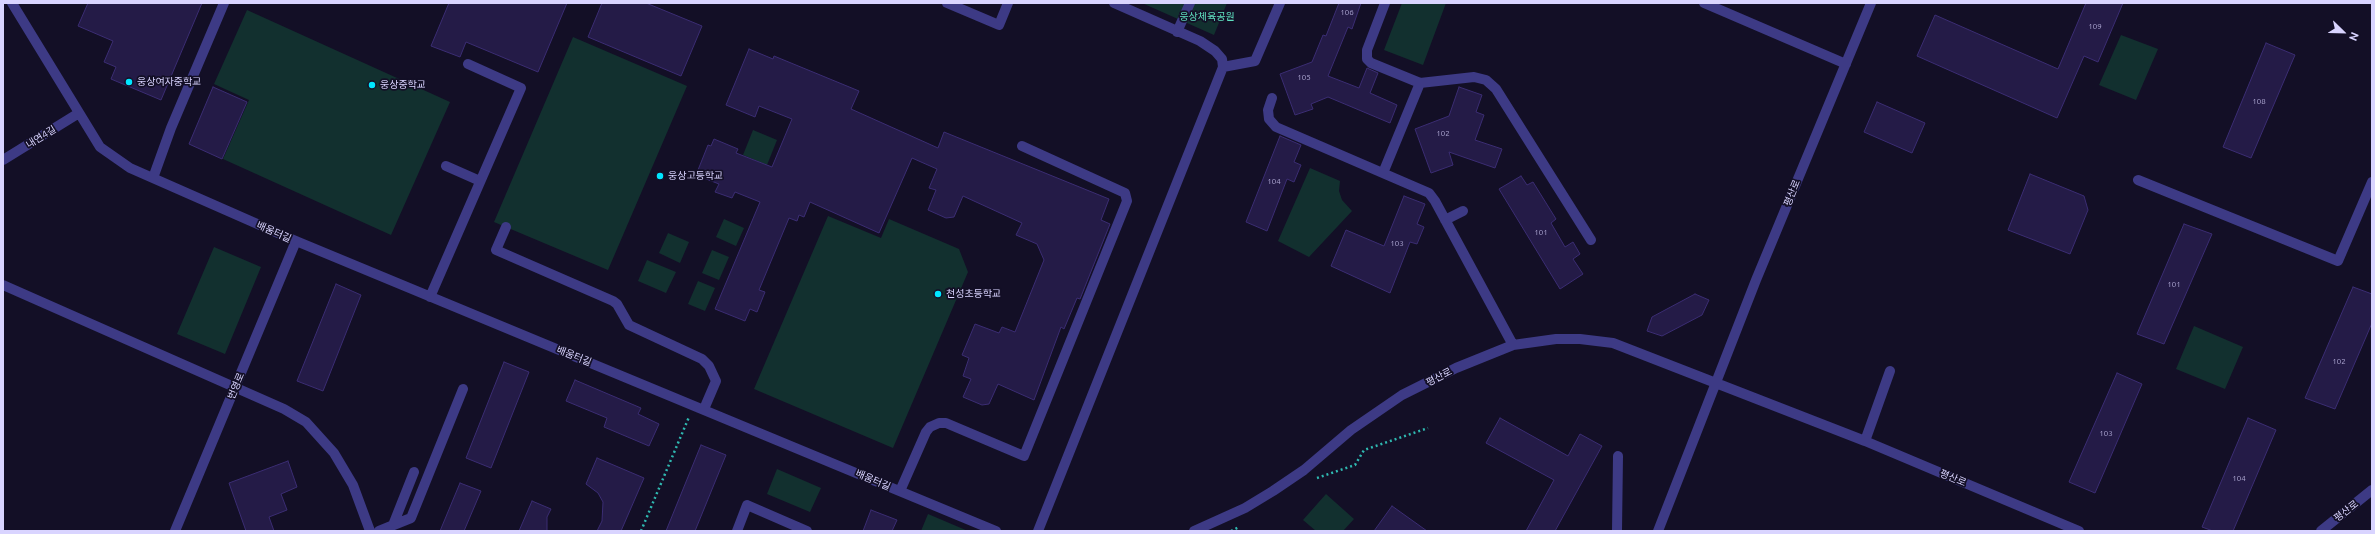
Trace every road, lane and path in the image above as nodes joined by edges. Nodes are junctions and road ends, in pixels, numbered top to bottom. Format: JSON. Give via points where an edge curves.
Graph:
{"nodes":[{"id":1,"x":12,"y":3,"type":"edge"},
{"id":2,"x":224,"y":3,"type":"edge"},
{"id":3,"x":947,"y":3,"type":"edge"},
{"id":4,"x":1008,"y":3,"type":"edge"},
{"id":5,"x":1114,"y":3,"type":"edge"},
{"id":6,"x":1190,"y":3,"type":"edge"},
{"id":7,"x":1280,"y":3,"type":"edge"},
{"id":8,"x":1385,"y":3,"type":"edge"},
{"id":9,"x":1704,"y":3,"type":"edge"},
{"id":10,"x":1871,"y":3,"type":"edge"},
{"id":11,"x":1177,"y":32,"type":"junction"},
{"id":12,"x":468,"y":64,"type":"dead end"},
{"id":13,"x":1846,"y":64,"type":"junction"},
{"id":14,"x":1224,"y":67,"type":"junction"},
{"id":15,"x":1420,"y":83,"type":"junction"},
{"id":16,"x":1272,"y":98,"type":"dead end"},
{"id":17,"x":79,"y":113,"type":"junction"},
{"id":18,"x":1022,"y":146,"type":"dead end"},
{"id":19,"x":3,"y":160,"type":"edge"},
{"id":20,"x":446,"y":166,"type":"dead end"},
{"id":21,"x":1383,"y":174,"type":"junction"},
{"id":22,"x":152,"y":178,"type":"junction"},
{"id":23,"x":2138,"y":180,"type":"dead end"},
{"id":24,"x":480,"y":181,"type":"junction"},
{"id":25,"x":2372,"y":182,"type":"edge"},
{"id":26,"x":1463,"y":211,"type":"dead end"},
{"id":27,"x":1445,"y":220,"type":"junction"},
{"id":28,"x":506,"y":226,"type":"dead end"},
{"id":29,"x":1591,"y":240,"type":"dead end"},
{"id":30,"x":296,"y":241,"type":"junction"},
{"id":31,"x":3,"y":286,"type":"edge"},
{"id":32,"x":430,"y":297,"type":"junction"},
{"id":33,"x":1513,"y":346,"type":"junction"},
{"id":34,"x":1890,"y":371,"type":"dead end"},
{"id":35,"x":1715,"y":383,"type":"junction"},
{"id":36,"x":235,"y":387,"type":"junction"},
{"id":37,"x":464,"y":389,"type":"dead end"},
{"id":38,"x":694,"y":405,"type":"junction"},
{"id":39,"x":704,"y":409,"type":"junction"},
{"id":40,"x":1428,"y":428,"type":"dead end"},
{"id":41,"x":1865,"y":441,"type":"junction"},
{"id":42,"x":1618,"y":456,"type":"dead end"},
{"id":43,"x":1355,"y":465,"type":"dead end"},
{"id":44,"x":414,"y":472,"type":"dead end"},
{"id":45,"x":2372,"y":490,"type":"edge"},
{"id":46,"x":900,"y":491,"type":"junction"},
{"id":47,"x":393,"y":525,"type":"junction"},
{"id":48,"x":175,"y":531,"type":"edge"},
{"id":49,"x":370,"y":531,"type":"edge"},
{"id":50,"x":379,"y":531,"type":"edge"},
{"id":51,"x":641,"y":531,"type":"edge"},
{"id":52,"x":737,"y":531,"type":"edge"},
{"id":53,"x":807,"y":531,"type":"edge"},
{"id":54,"x":996,"y":531,"type":"edge"},
{"id":55,"x":1038,"y":531,"type":"edge"},
{"id":56,"x":1194,"y":531,"type":"edge"},
{"id":57,"x":1617,"y":531,"type":"edge"},
{"id":58,"x":1658,"y":531,"type":"edge"},
{"id":59,"x":2079,"y":531,"type":"edge"},
{"id":60,"x":2321,"y":531,"type":"edge"}],
"edges":[{"from":1,"to":17,"type":"street","name":"배움터길"},
{"from":2,"to":22,"type":"street"},
{"from":3,"to":4,"type":"street","via":[[999,25]]},
{"from":5,"to":11,"type":"street"},
{"from":6,"to":11,"type":"street"},
{"from":7,"to":14,"type":"street","via":[[1255,61]]},
{"from":8,"to":15,"type":"street","via":[[1366,50],[1367,59]]},
{"from":9,"to":13,"type":"street"},
{"from":10,"to":13,"type":"street","name":"평산로"},
{"from":11,"to":14,"type":"street","via":[[1216,51]]},
{"from":12,"to":24,"type":"street","via":[[521,88]]},
{"from":13,"to":35,"type":"street","name":"평산로"},
{"from":14,"to":55,"type":"street"},
{"from":15,"to":21,"type":"street"},
{"from":15,"to":29,"type":"street","via":[[1474,77],[1486,80],[1496,89]]},
{"from":16,"to":21,"type":"street","via":[[1268,110],[1269,120],[1276,127]]},
{"from":17,"to":19,"type":"street","name":"내연4길"},
{"from":17,"to":22,"type":"street","name":"배움터길","via":[[100,147],[118,161]]},
{"from":18,"to":46,"type":"street","via":[[1124,194],[1127,201],[1024,456],[946,423],[939,423],[926,432]]},
{"from":20,"to":24,"type":"street"},
{"from":21,"to":27,"type":"street","via":[[1429,193]]},
{"from":22,"to":30,"type":"street","name":"배움터길"},
{"from":23,"to":25,"type":"street","via":[[2338,261]]},
{"from":24,"to":32,"type":"street"},
{"from":26,"to":27,"type":"street"},
{"from":27,"to":33,"type":"street"},
{"from":28,"to":39,"type":"street","via":[[496,250],[613,301],[629,325],[702,359],[709,366],[716,381]]},
{"from":30,"to":32,"type":"street","name":"배움터길"},
{"from":30,"to":36,"type":"street","name":"번영로"},
{"from":31,"to":36,"type":"street"},
{"from":32,"to":38,"type":"street","name":"배움터길"},
{"from":33,"to":35,"type":"street","name":"평산로","via":[[1556,339],[1613,343]]},
{"from":33,"to":56,"type":"street","name":"평산로","via":[[1456,368],[1402,395],[1351,430],[1304,470],[1273,491],[1245,508]]},
{"from":34,"to":41,"type":"street"},
{"from":35,"to":41,"type":"street","name":"평산로"},
{"from":35,"to":58,"type":"street","name":"평산로"},
{"from":36,"to":48,"type":"street","name":"번영로"},
{"from":36,"to":49,"type":"street","via":[[306,422],[334,453],[353,485]]},
{"from":37,"to":47,"type":"street","via":[[411,518]]},
{"from":38,"to":39,"type":"street","name":"배움터길"},
{"from":38,"to":51,"type":"path"},
{"from":39,"to":46,"type":"street","name":"배움터길"},
{"from":40,"to":43,"type":"path","via":[[1364,450]]},
{"from":41,"to":59,"type":"street","name":"평산로"},
{"from":42,"to":57,"type":"street"},
{"from":44,"to":47,"type":"street"},
{"from":45,"to":60,"type":"street","name":"평산로"},
{"from":46,"to":54,"type":"street","name":"배움터길"},
{"from":47,"to":50,"type":"street"},
{"from":52,"to":53,"type":"street","via":[[747,505]]}]}
